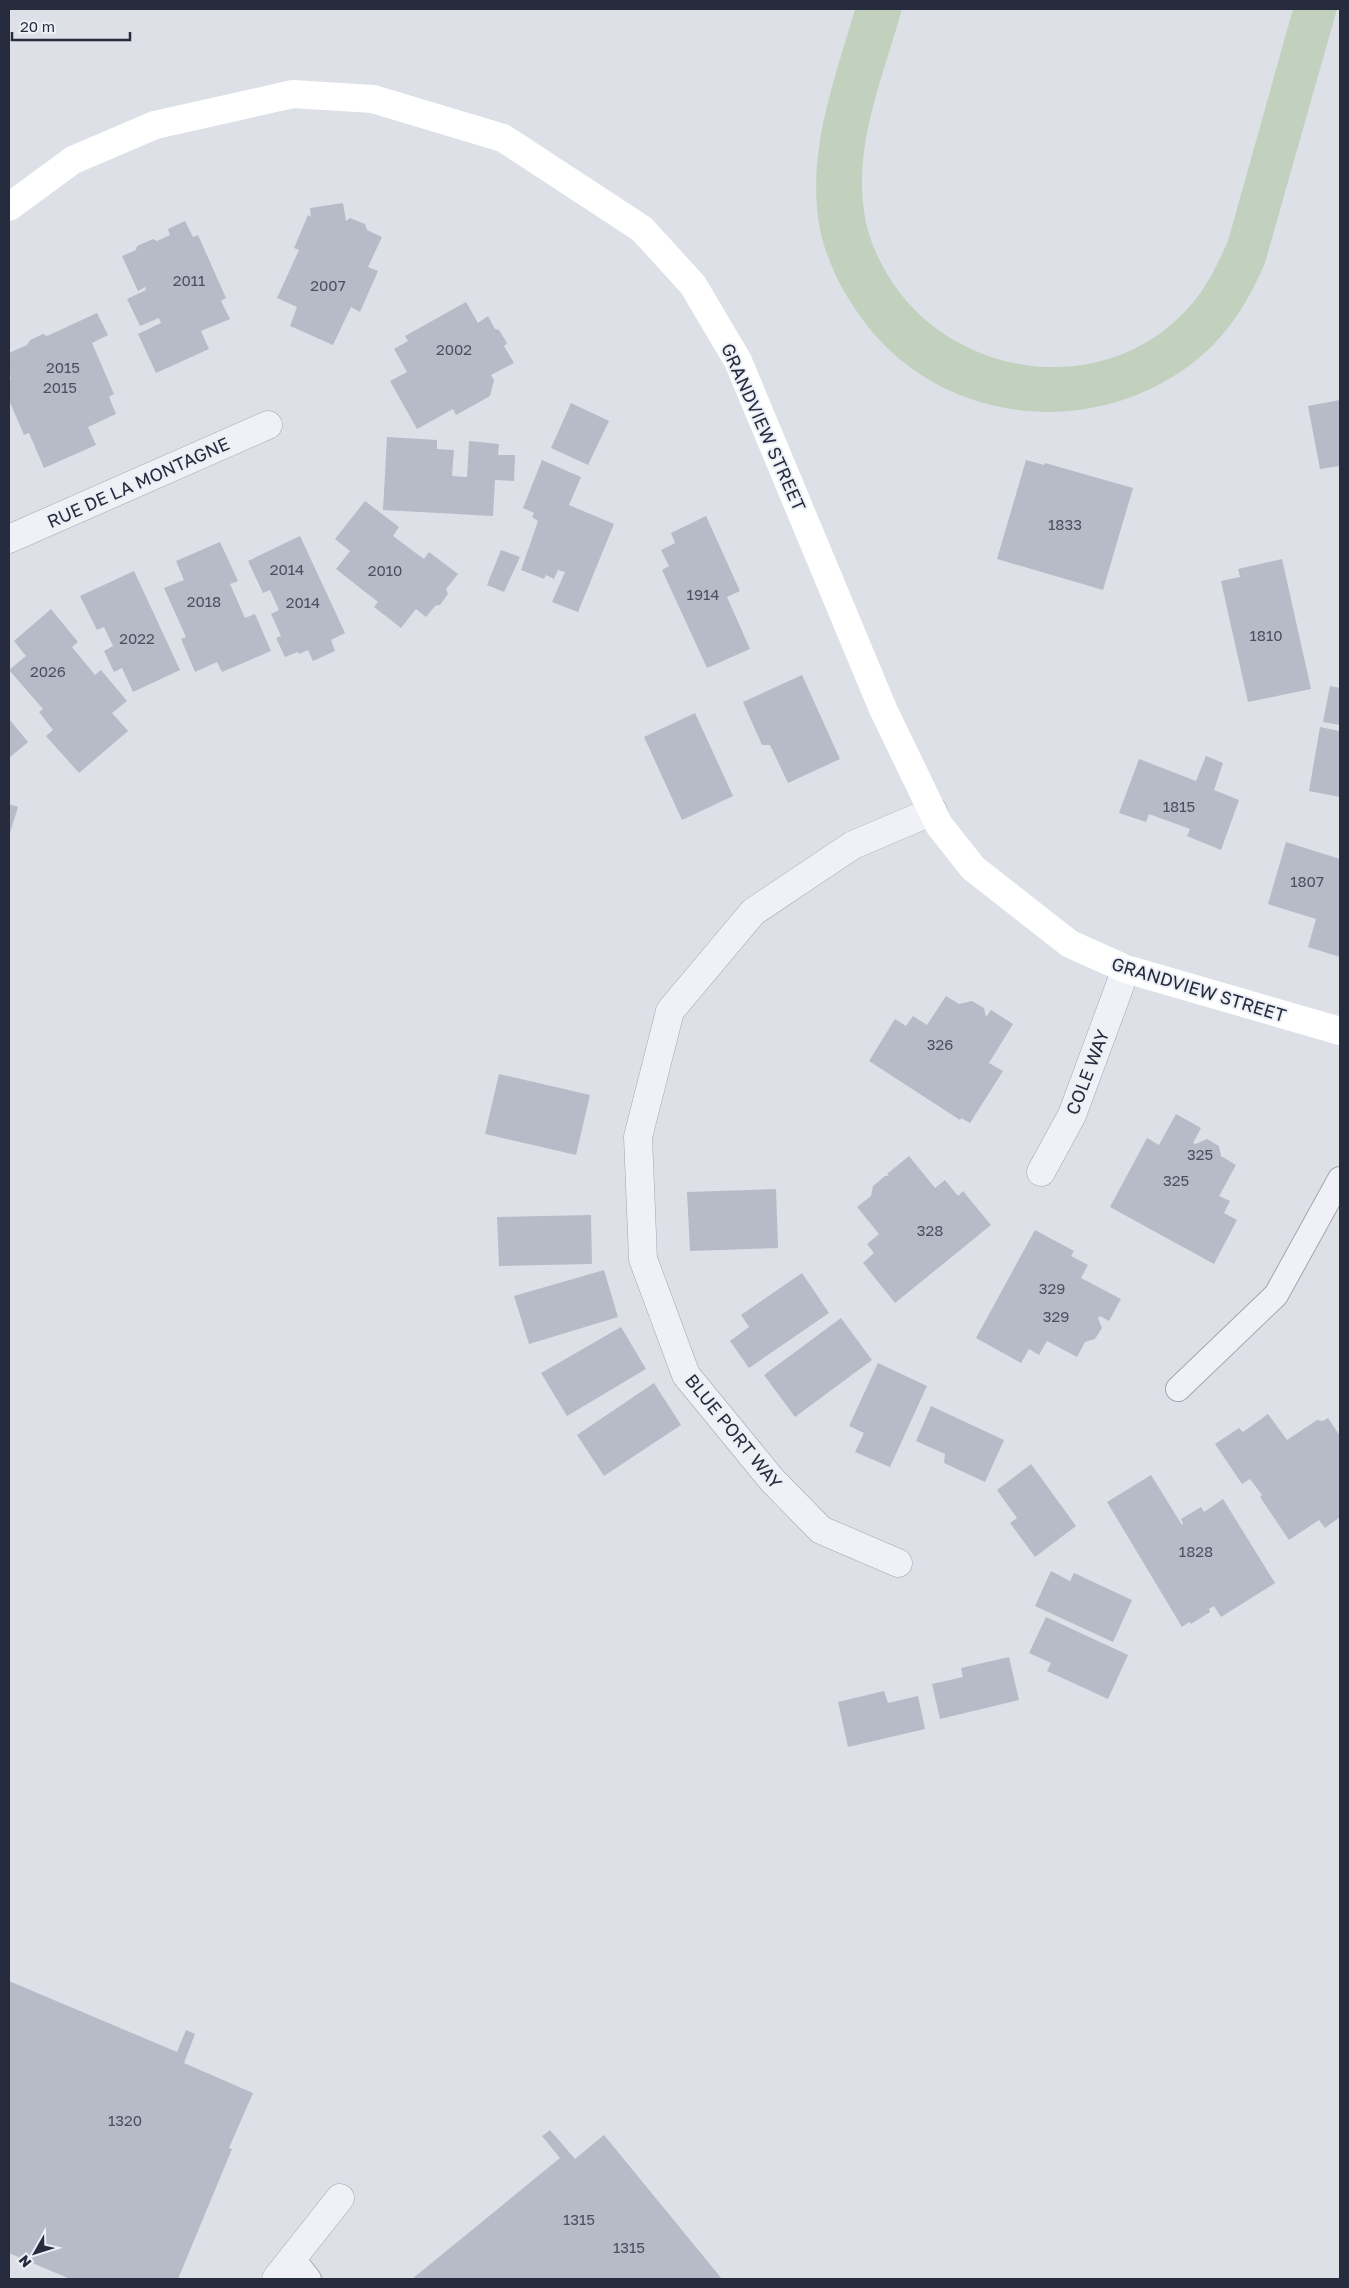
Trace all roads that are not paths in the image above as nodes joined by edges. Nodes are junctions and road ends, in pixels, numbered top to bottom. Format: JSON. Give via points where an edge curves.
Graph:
{"nodes":[{"id":1,"x":9,"y":207,"type":"edge"},
{"id":2,"x":268,"y":425,"type":"dead end"},
{"id":3,"x":9,"y":539,"type":"edge"},
{"id":4,"x":933,"y":811,"type":"junction"},
{"id":5,"x":1126,"y":969,"type":"junction"},
{"id":6,"x":1340,"y":1031,"type":"edge"},
{"id":7,"x":1041,"y":1172,"type":"dead end"},
{"id":8,"x":1340,"y":1179,"type":"edge"},
{"id":9,"x":1178,"y":1389,"type":"dead end"},
{"id":10,"x":898,"y":1563,"type":"dead end"},
{"id":11,"x":340,"y":2198,"type":"dead end"},
{"id":12,"x":293,"y":2272,"type":"edge"}],
"edges":[{"from":1,"to":4,"type":"main road","name":"GRANDVIEW STREET","via":[[72,160],[156,125],[293,94],[373,98],[512,143],[642,229],[693,285],[738,361],[883,709]]},
{"from":2,"to":3,"type":"street","name":"RUE DE LA MONTAGNE"},
{"from":4,"to":5,"type":"main road","name":"GRANDVIEW STREET","via":[[939,825],[973,868],[1070,944]]},
{"from":4,"to":10,"type":"street","name":"BLUE PORT WAY","via":[[853,845],[753,912],[670,1011],[638,1137],[642,1259],[686,1375],[772,1480],[821,1530]]},
{"from":5,"to":6,"type":"main road","name":"GRANDVIEW STREET"},
{"from":5,"to":7,"type":"street","name":"COLE WAY","via":[[1072,1115]]},
{"from":8,"to":9,"type":"lane","via":[[1276,1295]]},
{"from":11,"to":12,"type":"street"}]}
